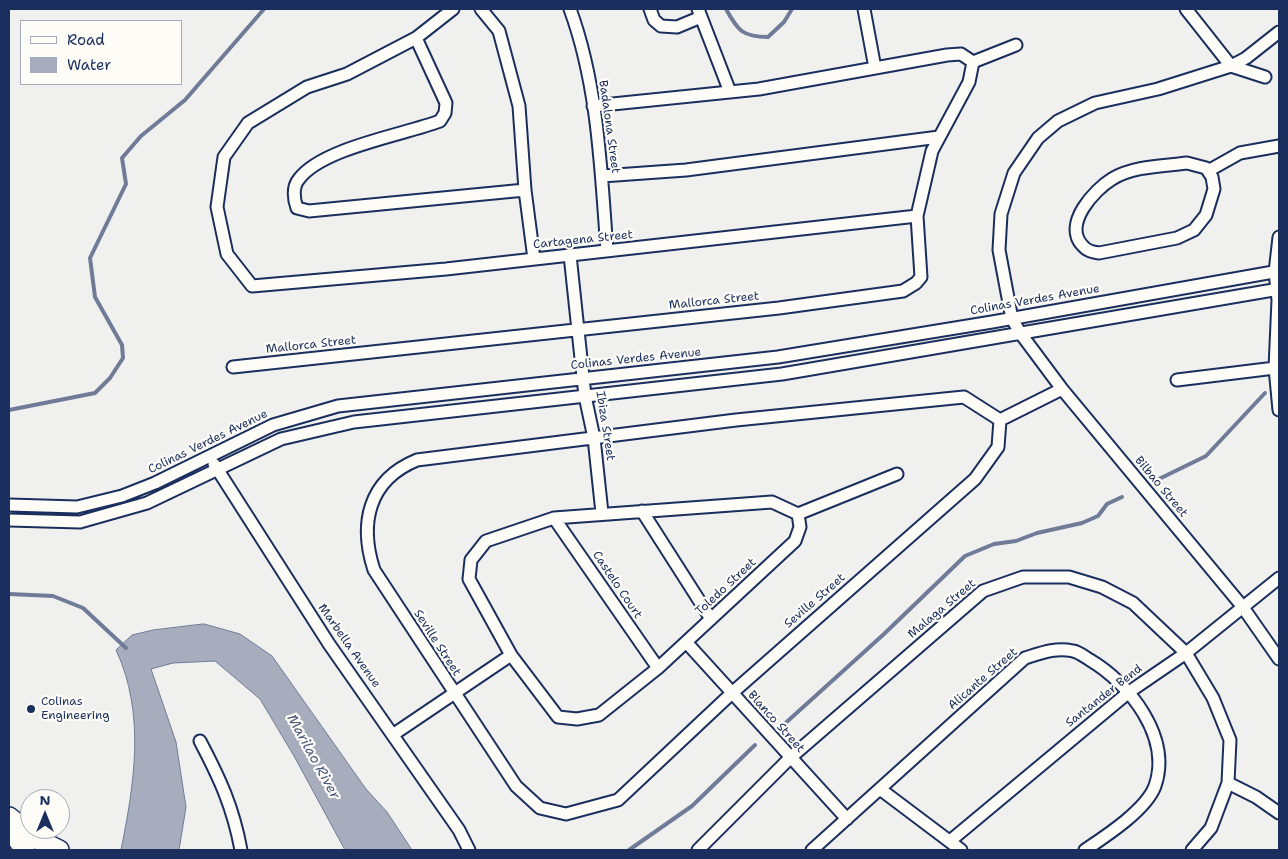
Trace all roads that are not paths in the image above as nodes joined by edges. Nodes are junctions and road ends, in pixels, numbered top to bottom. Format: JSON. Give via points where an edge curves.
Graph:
{"nodes":[{"id":1,"x":452,"y":9,"type":"edge"},
{"id":2,"x":480,"y":9,"type":"edge"},
{"id":3,"x":570,"y":9,"type":"edge"},
{"id":4,"x":650,"y":9,"type":"edge"},
{"id":5,"x":864,"y":9,"type":"edge"},
{"id":6,"x":1186,"y":9,"type":"edge"},
{"id":7,"x":699,"y":13,"type":"edge"},
{"id":8,"x":1279,"y":32,"type":"edge"},
{"id":9,"x":416,"y":38,"type":"junction"},
{"id":10,"x":1016,"y":45,"type":"dead end"},
{"id":11,"x":973,"y":62,"type":"junction"},
{"id":12,"x":1231,"y":66,"type":"junction"},
{"id":13,"x":875,"y":68,"type":"junction"},
{"id":14,"x":1265,"y":77,"type":"dead end"},
{"id":15,"x":730,"y":92,"type":"junction"},
{"id":16,"x":593,"y":106,"type":"junction"},
{"id":17,"x":939,"y":137,"type":"junction"},
{"id":18,"x":1279,"y":146,"type":"edge"},
{"id":19,"x":1208,"y":171,"type":"junction"},
{"id":20,"x":602,"y":176,"type":"junction"},
{"id":21,"x":525,"y":190,"type":"junction"},
{"id":22,"x":917,"y":216,"type":"junction"},
{"id":23,"x":1279,"y":237,"type":"edge"},
{"id":24,"x":607,"y":251,"type":"junction"},
{"id":25,"x":570,"y":255,"type":"junction"},
{"id":26,"x":534,"y":259,"type":"junction"},
{"id":27,"x":1277,"y":271,"type":"edge"},
{"id":28,"x":1279,"y":289,"type":"edge"},
{"id":29,"x":1012,"y":318,"type":"junction"},
{"id":30,"x":579,"y":329,"type":"junction"},
{"id":31,"x":1021,"y":334,"type":"junction"},
{"id":32,"x":232,"y":367,"type":"dead end"},
{"id":33,"x":1275,"y":368,"type":"junction"},
{"id":34,"x":584,"y":379,"type":"junction"},
{"id":35,"x":1177,"y":380,"type":"dead end"},
{"id":36,"x":1062,"y":389,"type":"junction"},
{"id":37,"x":586,"y":396,"type":"junction"},
{"id":38,"x":1279,"y":410,"type":"edge"},
{"id":39,"x":1000,"y":420,"type":"junction"},
{"id":40,"x":594,"y":438,"type":"junction"},
{"id":41,"x":209,"y":456,"type":"junction"},
{"id":42,"x":217,"y":470,"type":"junction"},
{"id":43,"x":897,"y":474,"type":"dead end"},
{"id":44,"x":140,"y":489,"type":"junction"},
{"id":45,"x":147,"y":503,"type":"junction"},
{"id":46,"x":9,"y":506,"type":"edge"},
{"id":47,"x":642,"y":511,"type":"junction"},
{"id":48,"x":602,"y":513,"type":"junction"},
{"id":49,"x":798,"y":514,"type":"junction"},
{"id":50,"x":554,"y":518,"type":"junction"},
{"id":51,"x":9,"y":520,"type":"edge"},
{"id":52,"x":1279,"y":578,"type":"edge"},
{"id":53,"x":1242,"y":606,"type":"junction"},
{"id":54,"x":711,"y":619,"type":"junction"},
{"id":55,"x":686,"y":642,"type":"junction"},
{"id":56,"x":1186,"y":653,"type":"junction"},
{"id":57,"x":511,"y":655,"type":"junction"},
{"id":58,"x":1279,"y":659,"type":"edge"},
{"id":59,"x":658,"y":668,"type":"junction"},
{"id":60,"x":1129,"y":692,"type":"junction"},
{"id":61,"x":454,"y":693,"type":"junction"},
{"id":62,"x":732,"y":693,"type":"junction"},
{"id":63,"x":394,"y":734,"type":"junction"},
{"id":64,"x":200,"y":741,"type":"dead end"},
{"id":65,"x":790,"y":758,"type":"junction"},
{"id":66,"x":1228,"y":783,"type":"junction"},
{"id":67,"x":880,"y":789,"type":"junction"},
{"id":68,"x":1279,"y":814,"type":"edge"},
{"id":69,"x":9,"y":816,"type":"edge"},
{"id":70,"x":847,"y":819,"type":"junction"},
{"id":71,"x":9,"y":828,"type":"edge"},
{"id":72,"x":950,"y":840,"type":"junction"},
{"id":73,"x":25,"y":850,"type":"edge"},
{"id":74,"x":60,"y":850,"type":"edge"},
{"id":75,"x":241,"y":850,"type":"edge"},
{"id":76,"x":469,"y":850,"type":"edge"},
{"id":77,"x":698,"y":850,"type":"edge"},
{"id":78,"x":812,"y":850,"type":"edge"},
{"id":79,"x":961,"y":850,"type":"edge"},
{"id":80,"x":1086,"y":850,"type":"edge"},
{"id":81,"x":1192,"y":850,"type":"edge"}],
"edges":[{"from":1,"to":9,"type":"street"},
{"from":2,"to":21,"type":"street","via":[[499,32],[519,106]]},
{"from":3,"to":16,"type":"street","name":"Badalona Street","via":[[582,42]]},
{"from":4,"to":7,"type":"street","via":[[654,20],[661,26],[678,27]]},
{"from":5,"to":13,"type":"street"},
{"from":6,"to":12,"type":"street"},
{"from":7,"to":15,"type":"street"},
{"from":8,"to":12,"type":"street","name":"Bilbao Street"},
{"from":9,"to":21,"type":"street","via":[[446,103],[440,121],[320,162],[298,180],[294,198],[297,208],[309,211]]},
{"from":9,"to":26,"type":"street","name":"Cartagena Street","via":[[347,74],[307,87],[248,123],[224,158],[217,207],[227,254],[252,286]]},
{"from":10,"to":11,"type":"street"},
{"from":11,"to":13,"type":"street","via":[[962,54]]},
{"from":11,"to":17,"type":"street","name":"Mallorca Street","via":[[969,82]]},
{"from":12,"to":14,"type":"street"},
{"from":12,"to":29,"type":"street","name":"Bilbao Street","via":[[1158,89],[1095,103],[1058,121],[1038,138],[1014,173],[1001,214],[999,250]]},
{"from":13,"to":15,"type":"street"},
{"from":15,"to":16,"type":"street"},
{"from":16,"to":20,"type":"street","name":"Badalona Street"},
{"from":17,"to":20,"type":"street","via":[[686,170]]},
{"from":17,"to":22,"type":"street","name":"Mallorca Street","via":[[932,151]]},
{"from":18,"to":19,"type":"street","via":[[1240,153]]},
{"from":19,"to":19,"type":"street","via":[[1188,162],[1129,172],[1114,178],[1101,187],[1079,216],[1079,240],[1088,250],[1099,253],[1189,234],[1204,220],[1210,207],[1214,189]]},
{"from":20,"to":24,"type":"street","name":"Badalona Street"},
{"from":21,"to":26,"type":"street"},
{"from":22,"to":24,"type":"street","name":"Cartagena Street"},
{"from":22,"to":30,"type":"street","name":"Mallorca Street","via":[[921,277],[903,291],[780,308]]},
{"from":23,"to":27,"type":"street"},
{"from":24,"to":25,"type":"street","name":"Cartagena Street"},
{"from":25,"to":26,"type":"street","name":"Cartagena Street"},
{"from":25,"to":30,"type":"street","name":"Ibiza Street"},
{"from":27,"to":28,"type":"street"},
{"from":27,"to":29,"type":"street","name":"Colinas Verdes Avenue"},
{"from":28,"to":31,"type":"street"},
{"from":28,"to":33,"type":"street"},
{"from":29,"to":31,"type":"street","name":"Bilbao Street"},
{"from":29,"to":34,"type":"street","name":"Colinas Verdes Avenue","via":[[778,357]]},
{"from":30,"to":32,"type":"street","name":"Mallorca Street"},
{"from":30,"to":34,"type":"street","name":"Ibiza Street"},
{"from":31,"to":36,"type":"street","name":"Bilbao Street"},
{"from":31,"to":37,"type":"street","via":[[782,374]]},
{"from":33,"to":35,"type":"street"},
{"from":33,"to":38,"type":"street"},
{"from":34,"to":37,"type":"street","name":"Ibiza Street"},
{"from":34,"to":41,"type":"street","name":"Colinas Verdes Avenue","via":[[338,406],[273,425]]},
{"from":36,"to":39,"type":"street"},
{"from":36,"to":53,"type":"street","name":"Bilbao Street"},
{"from":37,"to":40,"type":"street","name":"Ibiza Street"},
{"from":37,"to":42,"type":"street","via":[[354,422],[281,439]]},
{"from":39,"to":40,"type":"street","name":"Seville Street","via":[[964,397]]},
{"from":39,"to":62,"type":"street","name":"Seville Street","via":[[998,447],[975,479]]},
{"from":40,"to":48,"type":"street","name":"Ibiza Street"},
{"from":40,"to":61,"type":"street","name":"Seville Street","via":[[417,460],[393,475],[371,505],[366,524],[367,548],[374,570]]},
{"from":41,"to":42,"type":"street","name":"Marbella Avenue"},
{"from":41,"to":44,"type":"street","name":"Colinas Verdes Avenue"},
{"from":42,"to":45,"type":"street"},
{"from":42,"to":63,"type":"street","name":"Marbella Avenue","via":[[329,644]]},
{"from":43,"to":49,"type":"street"},
{"from":44,"to":45,"type":"street"},
{"from":44,"to":46,"type":"street","name":"Colinas Verdes Avenue","via":[[77,508]]},
{"from":45,"to":51,"type":"street","via":[[80,522]]},
{"from":47,"to":48,"type":"street","name":"Toledo Street"},
{"from":47,"to":49,"type":"street","name":"Toledo Street","via":[[772,502]]},
{"from":47,"to":54,"type":"street"},
{"from":48,"to":50,"type":"street","name":"Toledo Street"},
{"from":49,"to":54,"type":"street","name":"Toledo Street","via":[[800,527],[795,541]]},
{"from":50,"to":57,"type":"street","name":"Toledo Street","via":[[486,541],[471,560],[469,579]]},
{"from":50,"to":59,"type":"street","name":"Castelo Court"},
{"from":52,"to":53,"type":"street","name":"Santander Bend"},
{"from":53,"to":56,"type":"street","name":"Santander Bend"},
{"from":53,"to":58,"type":"street","name":"Bilbao Street"},
{"from":54,"to":55,"type":"street","name":"Toledo Street"},
{"from":55,"to":59,"type":"street","name":"Toledo Street"},
{"from":55,"to":62,"type":"street","name":"Blanco Street"},
{"from":56,"to":60,"type":"street","name":"Santander Bend"},
{"from":56,"to":65,"type":"street","name":"Malaga Street","via":[[1132,603],[1102,587],[1069,577],[1023,577],[984,590]]},
{"from":56,"to":66,"type":"street","name":"Malaga Street","via":[[1213,698],[1230,740]]},
{"from":57,"to":59,"type":"street","name":"Toledo Street","via":[[558,717],[577,719],[599,715]]},
{"from":57,"to":61,"type":"street"},
{"from":60,"to":67,"type":"street","name":"Alicante Street","via":[[1102,667],[1074,651],[1050,650],[1025,658]]},
{"from":60,"to":72,"type":"street","name":"Santander Bend"},
{"from":60,"to":80,"type":"street","name":"Alicante Street","via":[[1154,734],[1158,766],[1154,787],[1139,808]]},
{"from":61,"to":62,"type":"street","name":"Seville Street","via":[[516,786],[540,808],[566,814],[618,800]]},
{"from":61,"to":63,"type":"street"},
{"from":62,"to":65,"type":"street","name":"Blanco Street"},
{"from":63,"to":76,"type":"street","name":"Marbella Avenue"},
{"from":64,"to":75,"type":"street","via":[[223,784],[236,821]]},
{"from":65,"to":70,"type":"street","name":"Blanco Street"},
{"from":65,"to":77,"type":"street","name":"Malaga Street"},
{"from":66,"to":68,"type":"street","via":[[1256,797]]},
{"from":66,"to":81,"type":"street","name":"Malaga Street","via":[[1211,828]]},
{"from":67,"to":70,"type":"street","name":"Alicante Street"},
{"from":67,"to":72,"type":"street"},
{"from":69,"to":74,"type":"main road","via":[[35,838]]},
{"from":70,"to":78,"type":"street","name":"Alicante Street"},
{"from":71,"to":73,"type":"main road"},
{"from":72,"to":79,"type":"street"}]}
